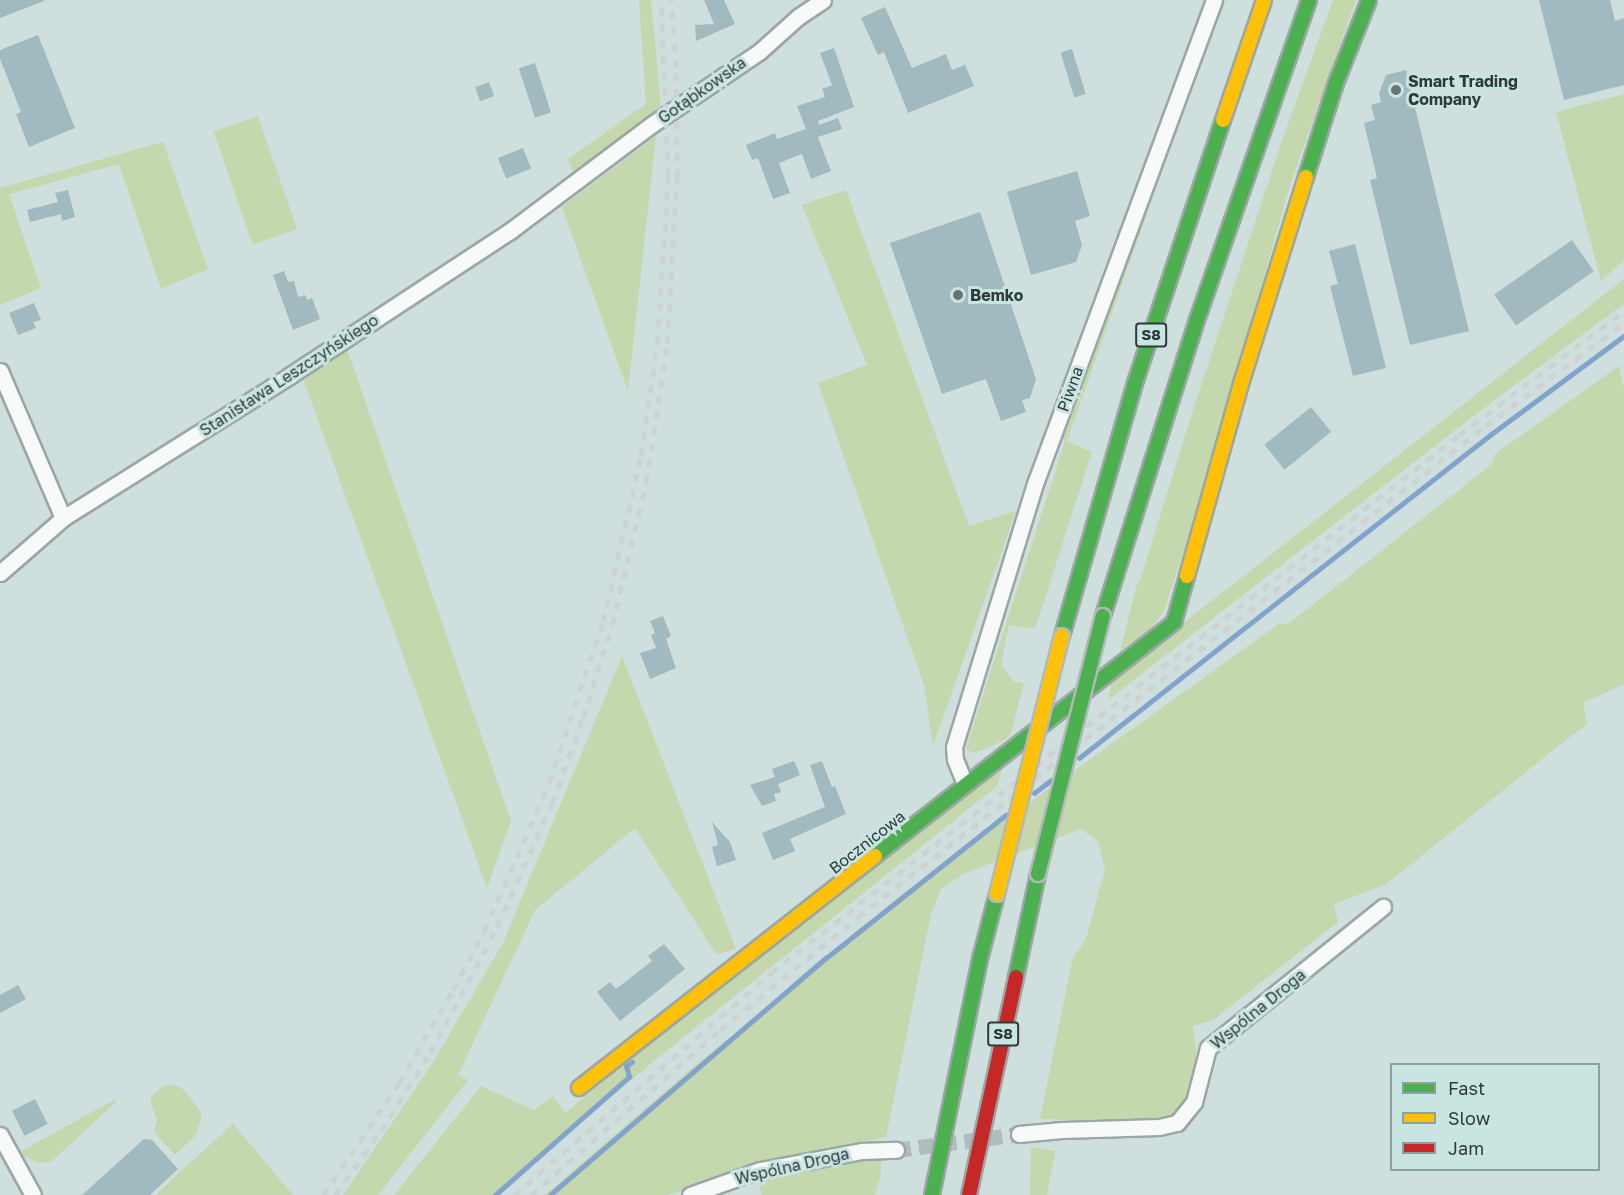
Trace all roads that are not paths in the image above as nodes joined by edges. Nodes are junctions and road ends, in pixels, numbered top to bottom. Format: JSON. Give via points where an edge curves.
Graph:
{"nodes":[{"id":1,"x":823,"y":0,"type":"edge"},
{"id":2,"x":1214,"y":0,"type":"edge"},
{"id":3,"x":1264,"y":0,"type":"edge"},
{"id":4,"x":1310,"y":0,"type":"edge"},
{"id":5,"x":1369,"y":0,"type":"edge"},
{"id":6,"x":580,"y":179,"type":"joint"},
{"id":7,"x":0,"y":371,"type":"edge"},
{"id":8,"x":63,"y":518,"type":"junction"},
{"id":9,"x":0,"y":573,"type":"edge"},
{"id":10,"x":965,"y":784,"type":"junction"},
{"id":11,"x":1383,"y":907,"type":"dead end"},
{"id":12,"x":579,"y":1088,"type":"dead end"},
{"id":13,"x":1020,"y":1134,"type":"tunnel mouth"},
{"id":14,"x":0,"y":1135,"type":"edge"},
{"id":15,"x":896,"y":1150,"type":"tunnel mouth"},
{"id":16,"x":33,"y":1195,"type":"edge"},
{"id":17,"x":690,"y":1195,"type":"edge"},
{"id":18,"x":932,"y":1195,"type":"edge"},
{"id":19,"x":969,"y":1195,"type":"edge"}],
"edges":[{"from":1,"to":6,"type":"street","name":"Gołąbkowska","via":[[798,16],[759,52]]},
{"from":2,"to":10,"type":"street","name":"Piwna","via":[[1036,481],[954,747]]},
{"from":3,"to":18,"type":"main road","number":"S8","bridge":true,"via":[[1135,383],[1062,636],[981,955]]},
{"from":4,"to":19,"type":"main road","number":"S8","bridge":true,"via":[[1197,320],[1103,616],[1038,874]]},
{"from":5,"to":10,"type":"main road","name":"Bocznicowa","via":[[1336,83],[1241,384],[1174,622]]},
{"from":6,"to":8,"type":"street","name":"Stanisława Leszczyńskiego","via":[[510,231],[289,376]]},
{"from":7,"to":8,"type":"street"},
{"from":8,"to":9,"type":"street","name":"Stanisława Leszczyńskiego"},
{"from":10,"to":12,"type":"main road","name":"Bocznicowa"},
{"from":11,"to":13,"type":"street","name":"Wspólna Droga","via":[[1208,1048],[1194,1102],[1178,1123]]},
{"from":14,"to":16,"type":"street"},
{"from":15,"to":17,"type":"street","name":"Wspólna Droga","via":[[861,1151],[760,1170]]}]}
